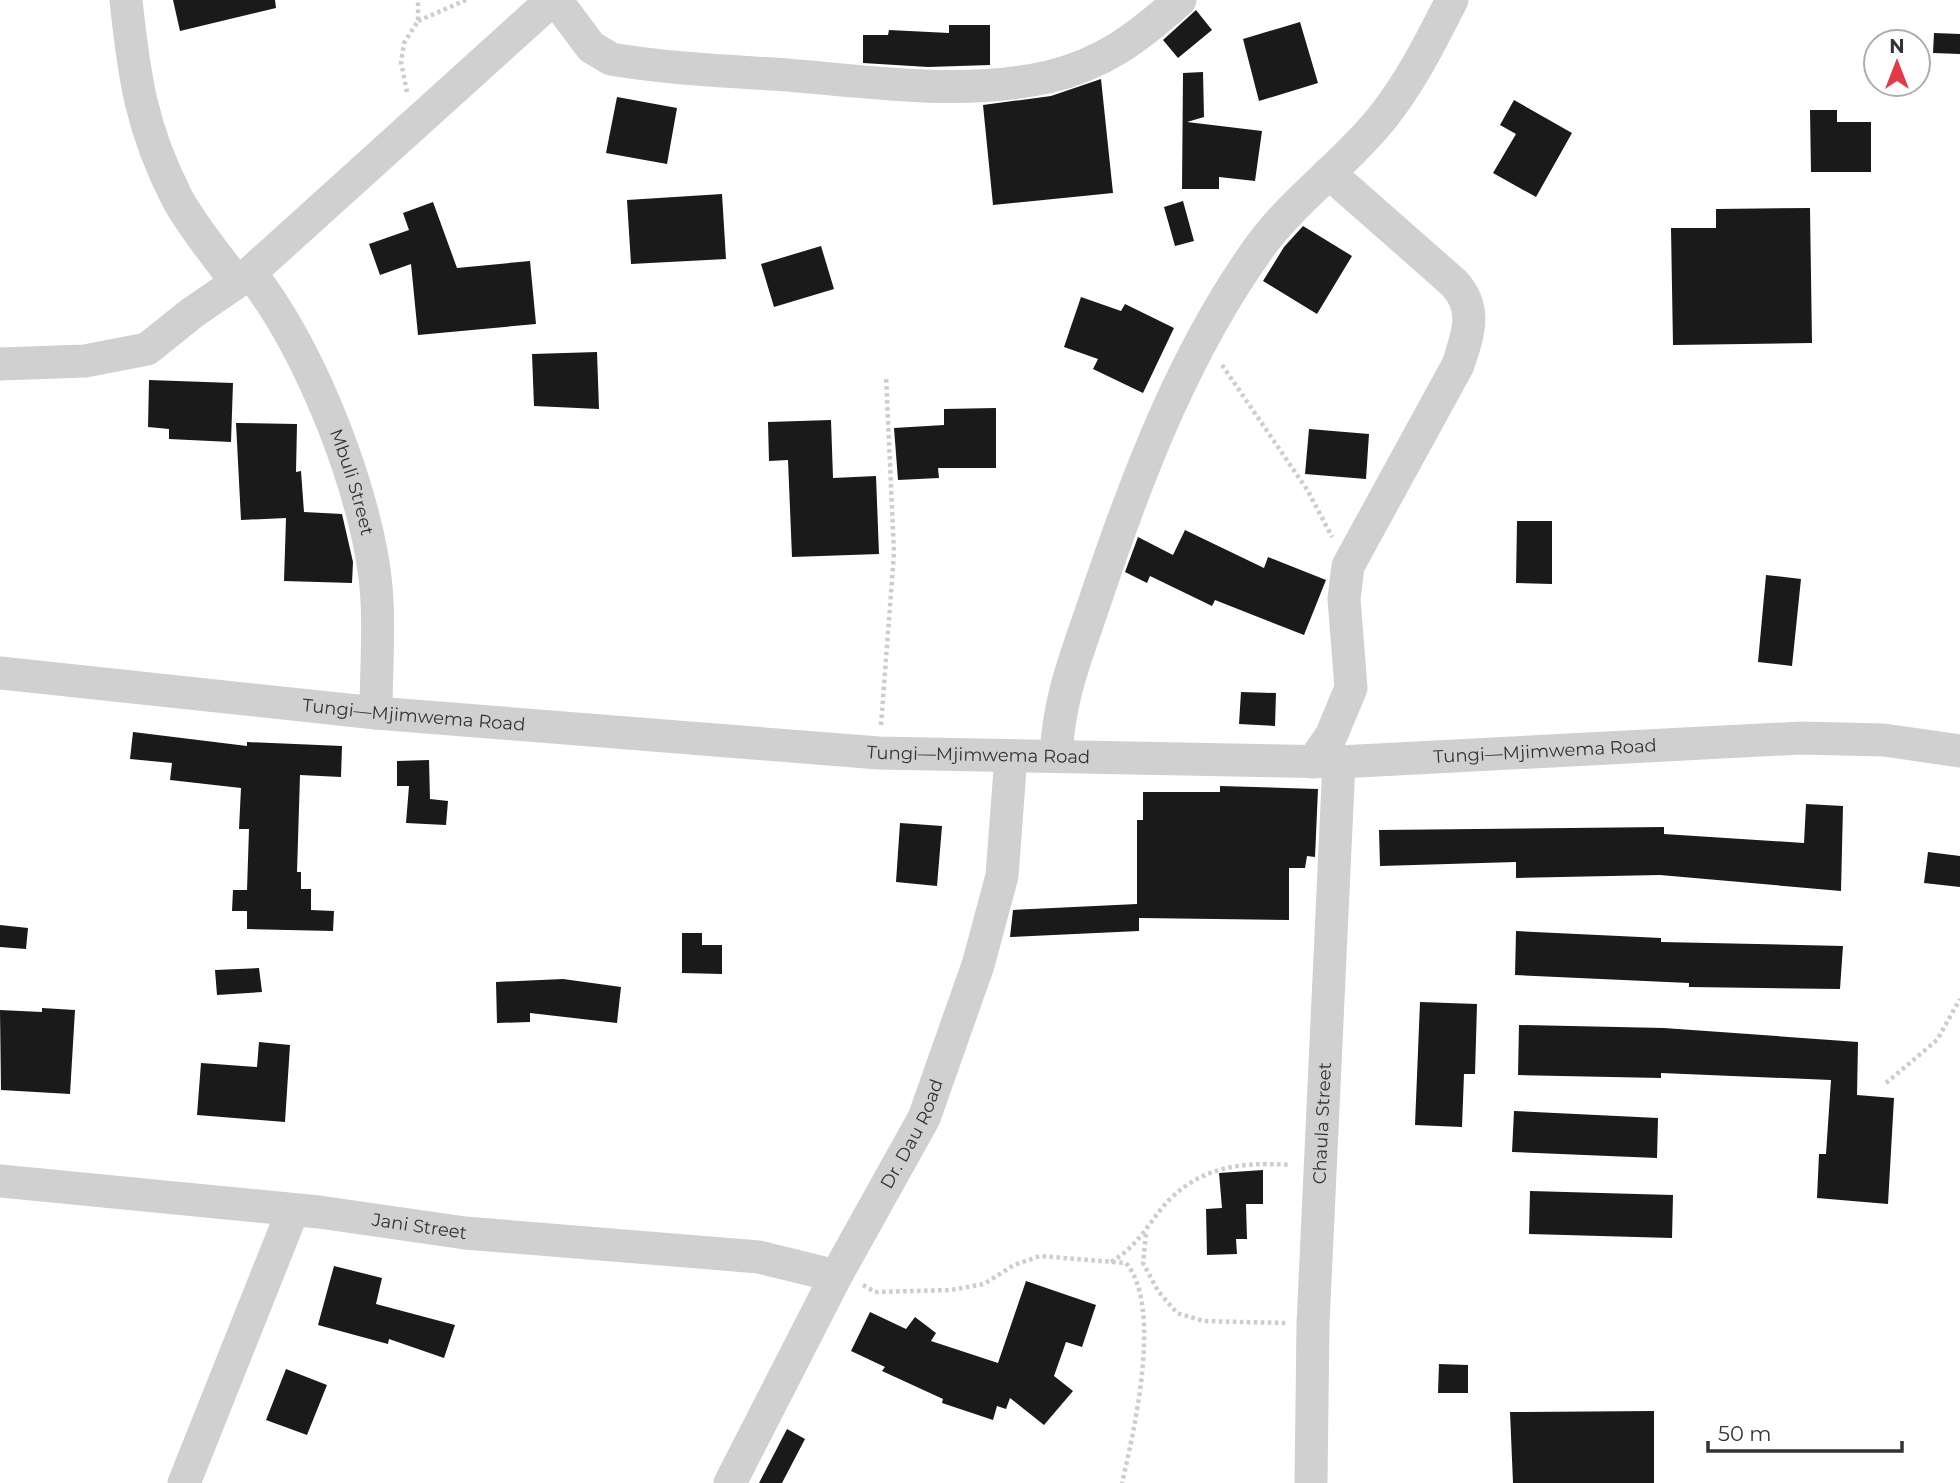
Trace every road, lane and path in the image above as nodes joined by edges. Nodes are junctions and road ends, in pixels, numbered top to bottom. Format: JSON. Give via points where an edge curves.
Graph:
{"nodes":[{"id":1,"x":126,"y":0,"type":"edge"},
{"id":2,"x":418,"y":0,"type":"edge"},
{"id":3,"x":466,"y":0,"type":"edge"},
{"id":4,"x":554,"y":0,"type":"edge"},
{"id":5,"x":1180,"y":0,"type":"edge"},
{"id":6,"x":1452,"y":0,"type":"edge"},
{"id":7,"x":418,"y":21,"type":"junction"},
{"id":8,"x":417,"y":120,"type":"junction"},
{"id":9,"x":1329,"y":173,"type":"junction"},
{"id":10,"x":243,"y":278,"type":"junction"},
{"id":11,"x":1202,"y":335,"type":"junction"},
{"id":12,"x":0,"y":364,"type":"edge"},
{"id":13,"x":886,"y":376,"type":"dead end"},
{"id":14,"x":1348,"y":566,"type":"junction"},
{"id":15,"x":0,"y":673,"type":"edge"},
{"id":16,"x":376,"y":713,"type":"junction"},
{"id":17,"x":1960,"y":751,"type":"edge"},
{"id":18,"x":878,"y":753,"type":"junction"},
{"id":19,"x":1011,"y":756,"type":"junction"},
{"id":20,"x":1056,"y":757,"type":"junction"},
{"id":21,"x":1326,"y":762,"type":"junction"},
{"id":22,"x":1960,"y":999,"type":"edge"},
{"id":23,"x":1886,"y":1083,"type":"dead end"},
{"id":24,"x":1320,"y":1167,"type":"junction"},
{"id":25,"x":0,"y":1181,"type":"edge"},
{"id":26,"x":293,"y":1210,"type":"junction"},
{"id":27,"x":1146,"y":1233,"type":"junction"},
{"id":28,"x":1111,"y":1262,"type":"junction"},
{"id":29,"x":838,"y":1272,"type":"junction"},
{"id":30,"x":1313,"y":1324,"type":"junction"},
{"id":31,"x":184,"y":1483,"type":"edge"},
{"id":32,"x":730,"y":1483,"type":"edge"},
{"id":33,"x":1122,"y":1483,"type":"edge"},
{"id":34,"x":1311,"y":1483,"type":"edge"}],
"edges":[{"from":1,"to":10,"type":"street","name":"Mbuli Street","via":[[131,64],[156,152],[178,201]]},
{"from":2,"to":7,"type":"path"},
{"from":3,"to":7,"type":"path"},
{"from":4,"to":5,"type":"street","via":[[591,47],[611,60],[915,85],[998,84],[1048,77],[1135,41]]},
{"from":4,"to":8,"type":"street"},
{"from":6,"to":9,"type":"street","via":[[1412,77],[1381,120]]},
{"from":7,"to":8,"type":"path","via":[[404,43],[401,62]]},
{"from":8,"to":10,"type":"street"},
{"from":9,"to":11,"type":"street","via":[[1263,243]]},
{"from":9,"to":14,"type":"street","via":[[1454,283],[1470,310],[1458,365]]},
{"from":10,"to":12,"type":"street","via":[[147,349],[85,361]]},
{"from":10,"to":16,"type":"street","name":"Mbuli Street","via":[[271,299],[306,362],[336,433],[367,531],[377,600]]},
{"from":11,"to":14,"type":"path","via":[[1308,491]]},
{"from":11,"to":20,"type":"street","via":[[1114,546],[1065,684]]},
{"from":13,"to":18,"type":"path","via":[[894,553]]},
{"from":14,"to":21,"type":"street","via":[[1344,599],[1351,688],[1331,736]]},
{"from":15,"to":16,"type":"street","name":"Tungi—Mjimwema Road"},
{"from":16,"to":18,"type":"street","name":"Tungi—Mjimwema Road"},
{"from":17,"to":21,"type":"street","name":"Tungi—Mjimwema Road","via":[[1884,740],[1801,738]]},
{"from":18,"to":19,"type":"street","name":"Tungi—Mjimwema Road"},
{"from":19,"to":20,"type":"street","name":"Tungi—Mjimwema Road"},
{"from":19,"to":29,"type":"street","name":"Dr. Dau Road","via":[[1002,876],[978,965],[923,1118]]},
{"from":20,"to":21,"type":"street","name":"Tungi—Mjimwema Road"},
{"from":21,"to":24,"type":"street","name":"Chaula Street"},
{"from":22,"to":23,"type":"path","via":[[1937,1040]]},
{"from":24,"to":27,"type":"path","via":[[1243,1163],[1202,1175],[1170,1200]]},
{"from":24,"to":30,"type":"street","name":"Chaula Street"},
{"from":25,"to":26,"type":"street","name":"Jani Street"},
{"from":26,"to":29,"type":"street","name":"Jani Street","via":[[465,1233],[759,1258]]},
{"from":26,"to":31,"type":"street"},
{"from":27,"to":28,"type":"path","via":[[1131,1250]]},
{"from":27,"to":30,"type":"path","via":[[1143,1263],[1177,1313],[1203,1321]]},
{"from":28,"to":29,"type":"path","via":[[1040,1256],[1014,1265],[984,1284],[951,1290],[875,1292]]},
{"from":28,"to":33,"type":"path","via":[[1126,1264],[1134,1272],[1144,1355]]},
{"from":29,"to":32,"type":"street","name":"Dr. Dau Road"},
{"from":30,"to":34,"type":"street","name":"Chaula Street"}]}
